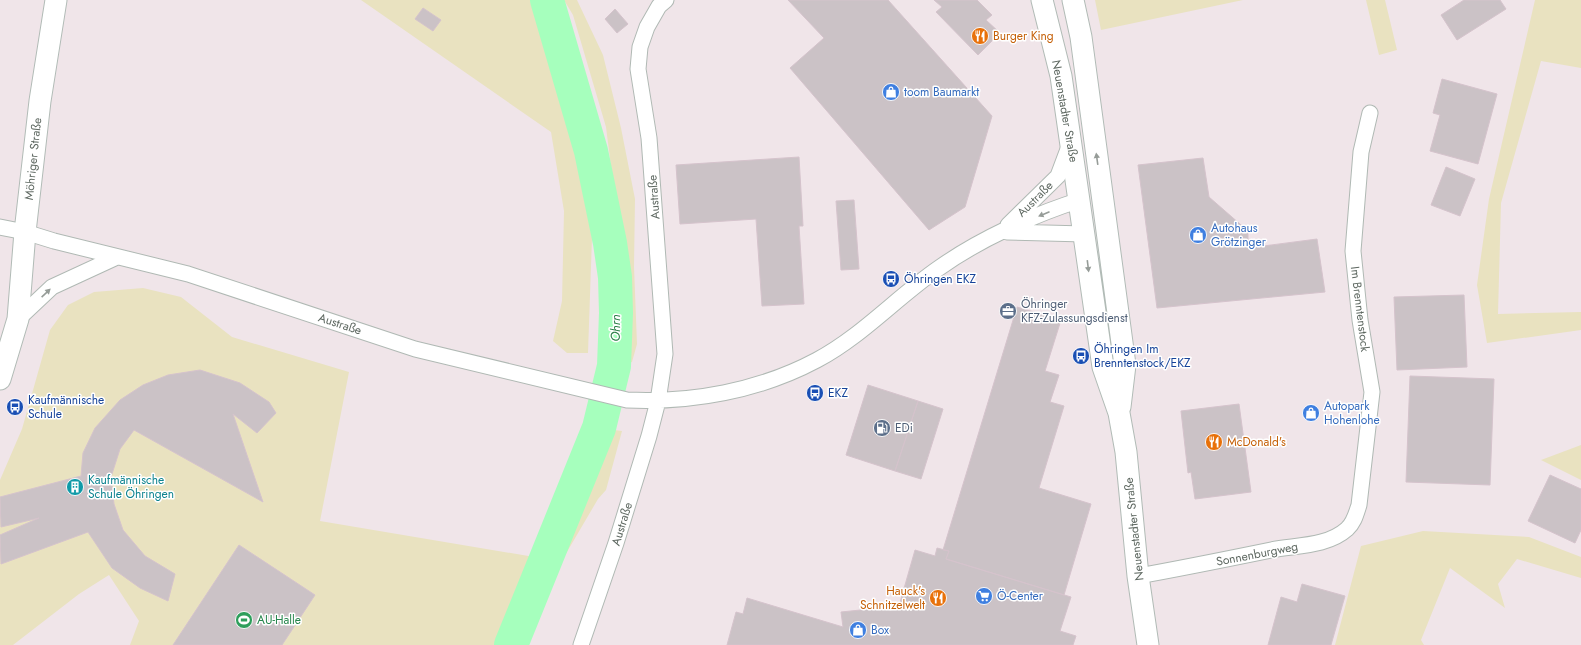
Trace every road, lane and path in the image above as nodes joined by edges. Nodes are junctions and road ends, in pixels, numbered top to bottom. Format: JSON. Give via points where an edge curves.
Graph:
{"nodes":[{"id":1,"x":56,"y":0,"type":"edge"},
{"id":2,"x":666,"y":0,"type":"edge"},
{"id":3,"x":1042,"y":0,"type":"edge"},
{"id":4,"x":1073,"y":0,"type":"edge"},
{"id":5,"x":1370,"y":113,"type":"dead end"},
{"id":6,"x":1072,"y":139,"type":"junction"},
{"id":7,"x":1102,"y":198,"type":"junction"},
{"id":8,"x":1080,"y":200,"type":"junction"},
{"id":9,"x":0,"y":227,"type":"edge"},
{"id":10,"x":1107,"y":230,"type":"junction"},
{"id":11,"x":25,"y":232,"type":"junction"},
{"id":12,"x":1002,"y":232,"type":"junction"},
{"id":13,"x":1085,"y":234,"type":"junction"},
{"id":14,"x":117,"y":257,"type":"junction"},
{"id":15,"x":18,"y":319,"type":"junction"},
{"id":16,"x":0,"y":379,"type":"edge"},
{"id":17,"x":658,"y":401,"type":"junction"},
{"id":18,"x":1119,"y":413,"type":"junction"},
{"id":19,"x":1359,"y":505,"type":"joint"},
{"id":20,"x":1138,"y":576,"type":"junction"},
{"id":21,"x":580,"y":645,"type":"edge"},
{"id":22,"x":1148,"y":645,"type":"edge"}],
"edges":[{"from":1,"to":11,"type":"main road","name":"Möhriger Straße","via":[[40,101]]},
{"from":2,"to":17,"type":"street","name":"Austraße","via":[[659,6],[647,27],[640,47],[638,69],[649,138],[665,354]]},
{"from":3,"to":6,"type":"main road","name":"Neuenstadter Straße","via":[[1061,76]]},
{"from":7,"to":4,"type":"main road","name":"Neuenstadter Straße","one_way":true,"via":[[1081,37]]},
{"from":5,"to":19,"type":"street","name":"Im Brenntenstock","via":[[1361,152],[1353,251],[1360,320],[1372,392]]},
{"from":6,"to":8,"type":"main road","name":"Neuenstadter Straße"},
{"from":6,"to":12,"type":"street","name":"Austraße","via":[[1058,176]]},
{"from":7,"to":8,"type":"main road"},
{"from":7,"to":10,"type":"main road","name":"Neuenstadter Straße"},
{"from":8,"to":12,"type":"street","name":"Austraße","one_way":true},
{"from":8,"to":13,"type":"main road","name":"Neuenstadter Straße"},
{"from":9,"to":11,"type":"street","name":"Austraße"},
{"from":10,"to":13,"type":"main road"},
{"from":10,"to":18,"type":"main road","name":"Neuenstadter Straße","via":[[1125,364]]},
{"from":11,"to":14,"type":"street","name":"Austraße"},
{"from":11,"to":15,"type":"main road","name":"Möhriger Straße"},
{"from":12,"to":13,"type":"street","name":"Austraße"},
{"from":12,"to":17,"type":"street","name":"Austraße","via":[[940,268],[862,330],[808,365],[774,379],[723,393]]},
{"from":13,"to":18,"type":"main road","name":"Neuenstadter Straße","one_way":true,"via":[[1103,366]]},
{"from":15,"to":14,"type":"street","one_way":true,"via":[[52,287]]},
{"from":14,"to":17,"type":"street","name":"Austraße","via":[[188,274],[415,349],[627,400]]},
{"from":15,"to":16,"type":"main road","name":"Möhriger Straße"},
{"from":17,"to":21,"type":"street","name":"Austraße","via":[[616,543]]},
{"from":18,"to":20,"type":"main road","name":"Neuenstadter Straße","via":[[1126,452]]},
{"from":19,"to":20,"type":"street","name":"Sonnenburgweg","via":[[1347,530],[1315,544],[1273,549]]},
{"from":20,"to":22,"type":"main road","name":"Neuenstadter Straße"}]}
